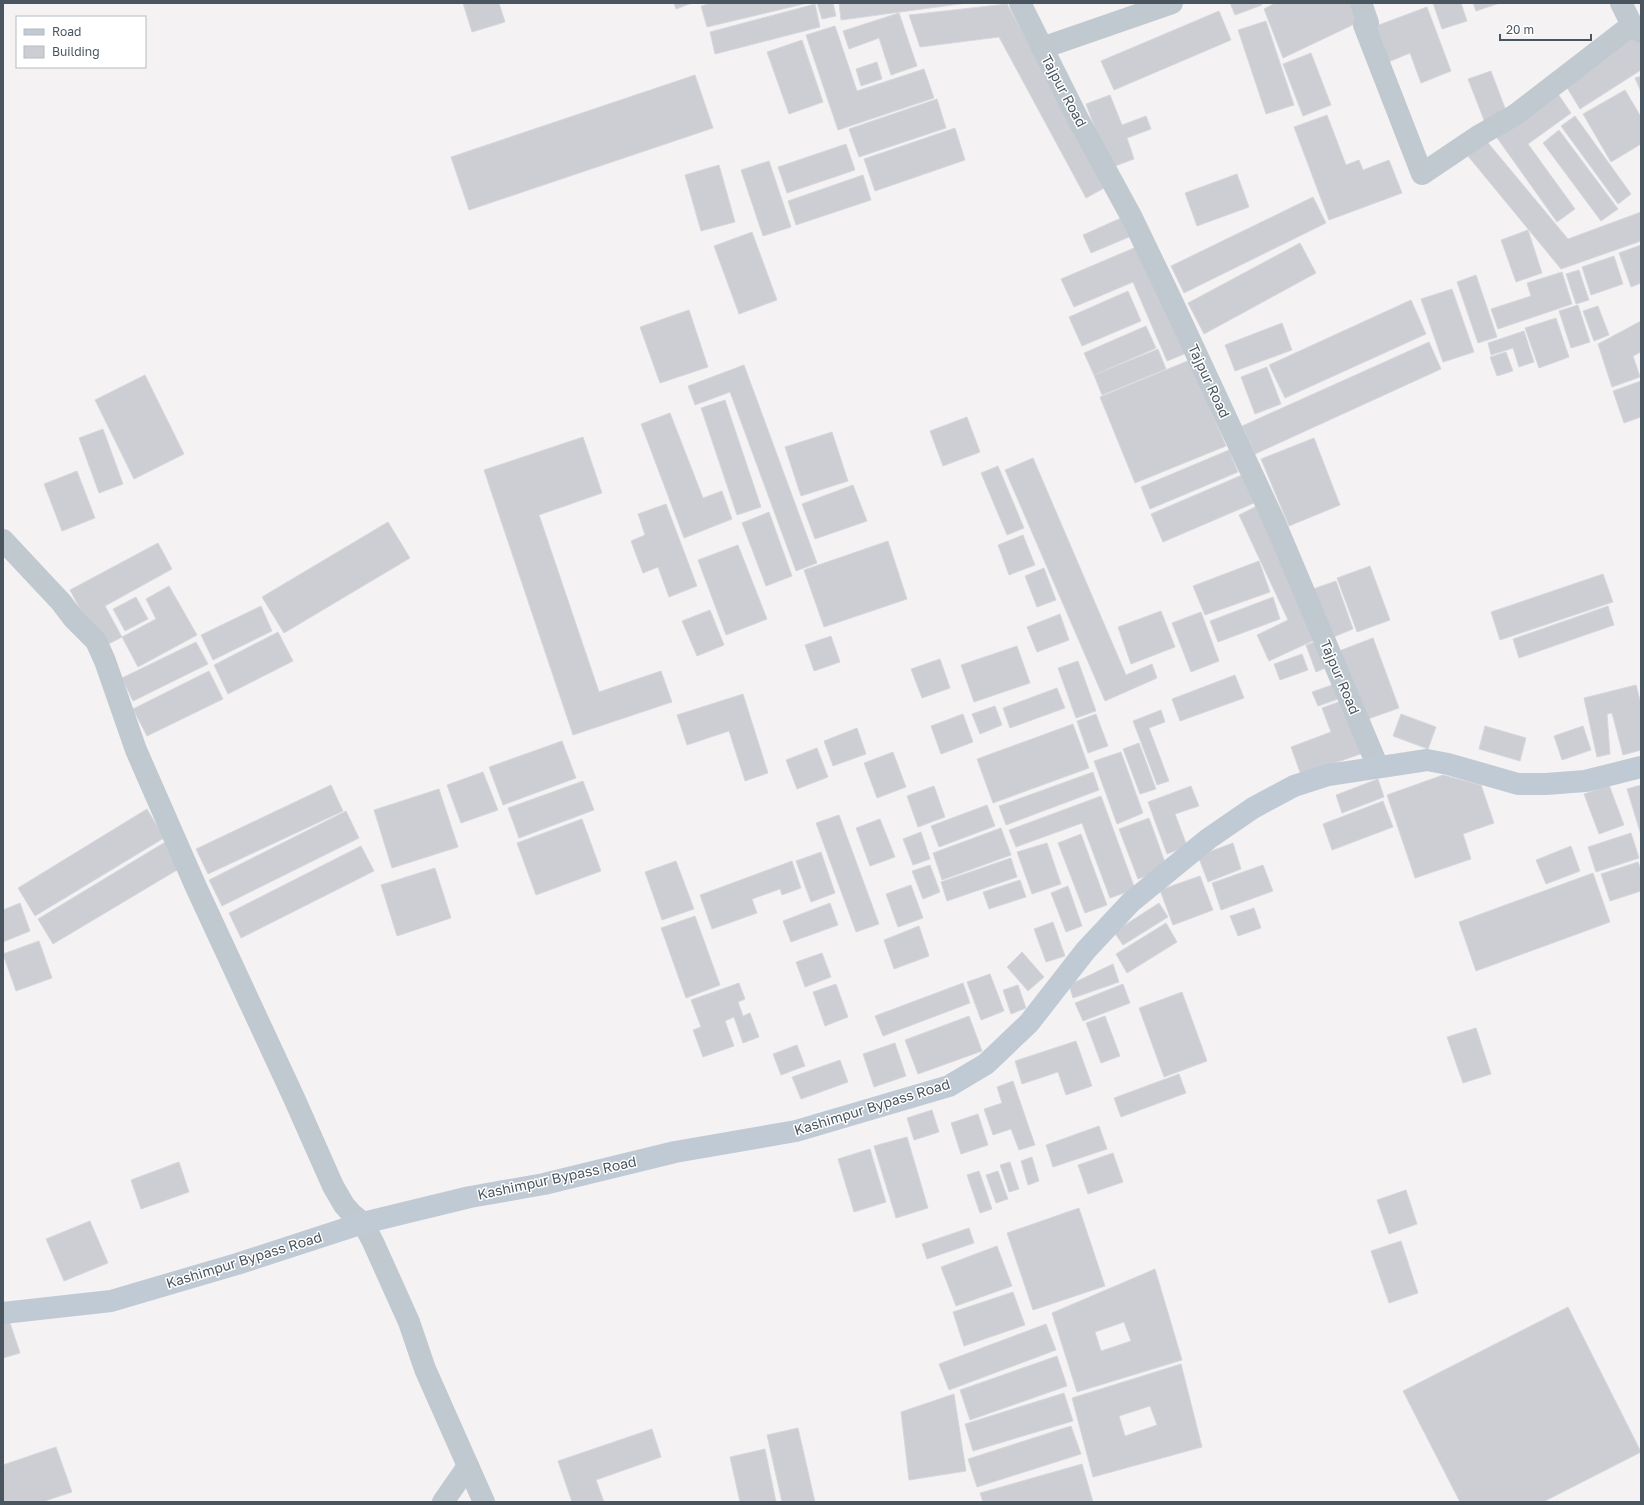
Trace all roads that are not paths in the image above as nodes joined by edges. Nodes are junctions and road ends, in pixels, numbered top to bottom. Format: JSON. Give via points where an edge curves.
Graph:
{"nodes":[{"id":1,"x":1020,"y":3,"type":"edge"},
{"id":2,"x":1172,"y":3,"type":"edge"},
{"id":3,"x":1361,"y":3,"type":"edge"},
{"id":4,"x":1621,"y":3,"type":"edge"},
{"id":5,"x":1636,"y":29,"type":"edge"},
{"id":6,"x":1042,"y":48,"type":"junction"},
{"id":7,"x":3,"y":540,"type":"edge"},
{"id":8,"x":1378,"y":767,"type":"junction"},
{"id":9,"x":1641,"y":767,"type":"edge"},
{"id":10,"x":363,"y":1223,"type":"junction"},
{"id":11,"x":3,"y":1313,"type":"edge"},
{"id":12,"x":468,"y":1466,"type":"junction"},
{"id":13,"x":443,"y":1502,"type":"edge"},
{"id":14,"x":484,"y":1502,"type":"edge"}],
"edges":[{"from":1,"to":6,"type":"street","name":"Tajpur Road"},
{"from":2,"to":6,"type":"street"},
{"from":3,"to":5,"type":"street","via":[[1368,23],[1364,24],[1422,174],[1515,115]]},
{"from":4,"to":5,"type":"street"},
{"from":6,"to":8,"type":"street","name":"Tajpur Road","via":[[1131,216],[1173,304],[1275,523]]},
{"from":7,"to":10,"type":"street","via":[[96,641],[136,750],[196,887],[334,1186],[344,1205]]},
{"from":8,"to":9,"type":"main road","name":"Kashimpur Bypass Road","via":[[1427,760],[1518,784],[1585,781]]},
{"from":8,"to":10,"type":"main road","name":"Kashimpur Bypass Road","via":[[1328,775],[1294,786],[1253,808],[1208,839],[1131,902],[1086,950],[1029,1023],[986,1064],[949,1086],[796,1131],[675,1152],[544,1184],[470,1197]]},
{"from":10,"to":11,"type":"main road","name":"Kashimpur Bypass Road","via":[[111,1301]]},
{"from":10,"to":12,"type":"street","via":[[406,1316],[425,1369]]},
{"from":12,"to":13,"type":"street"},
{"from":12,"to":14,"type":"street"}]}
